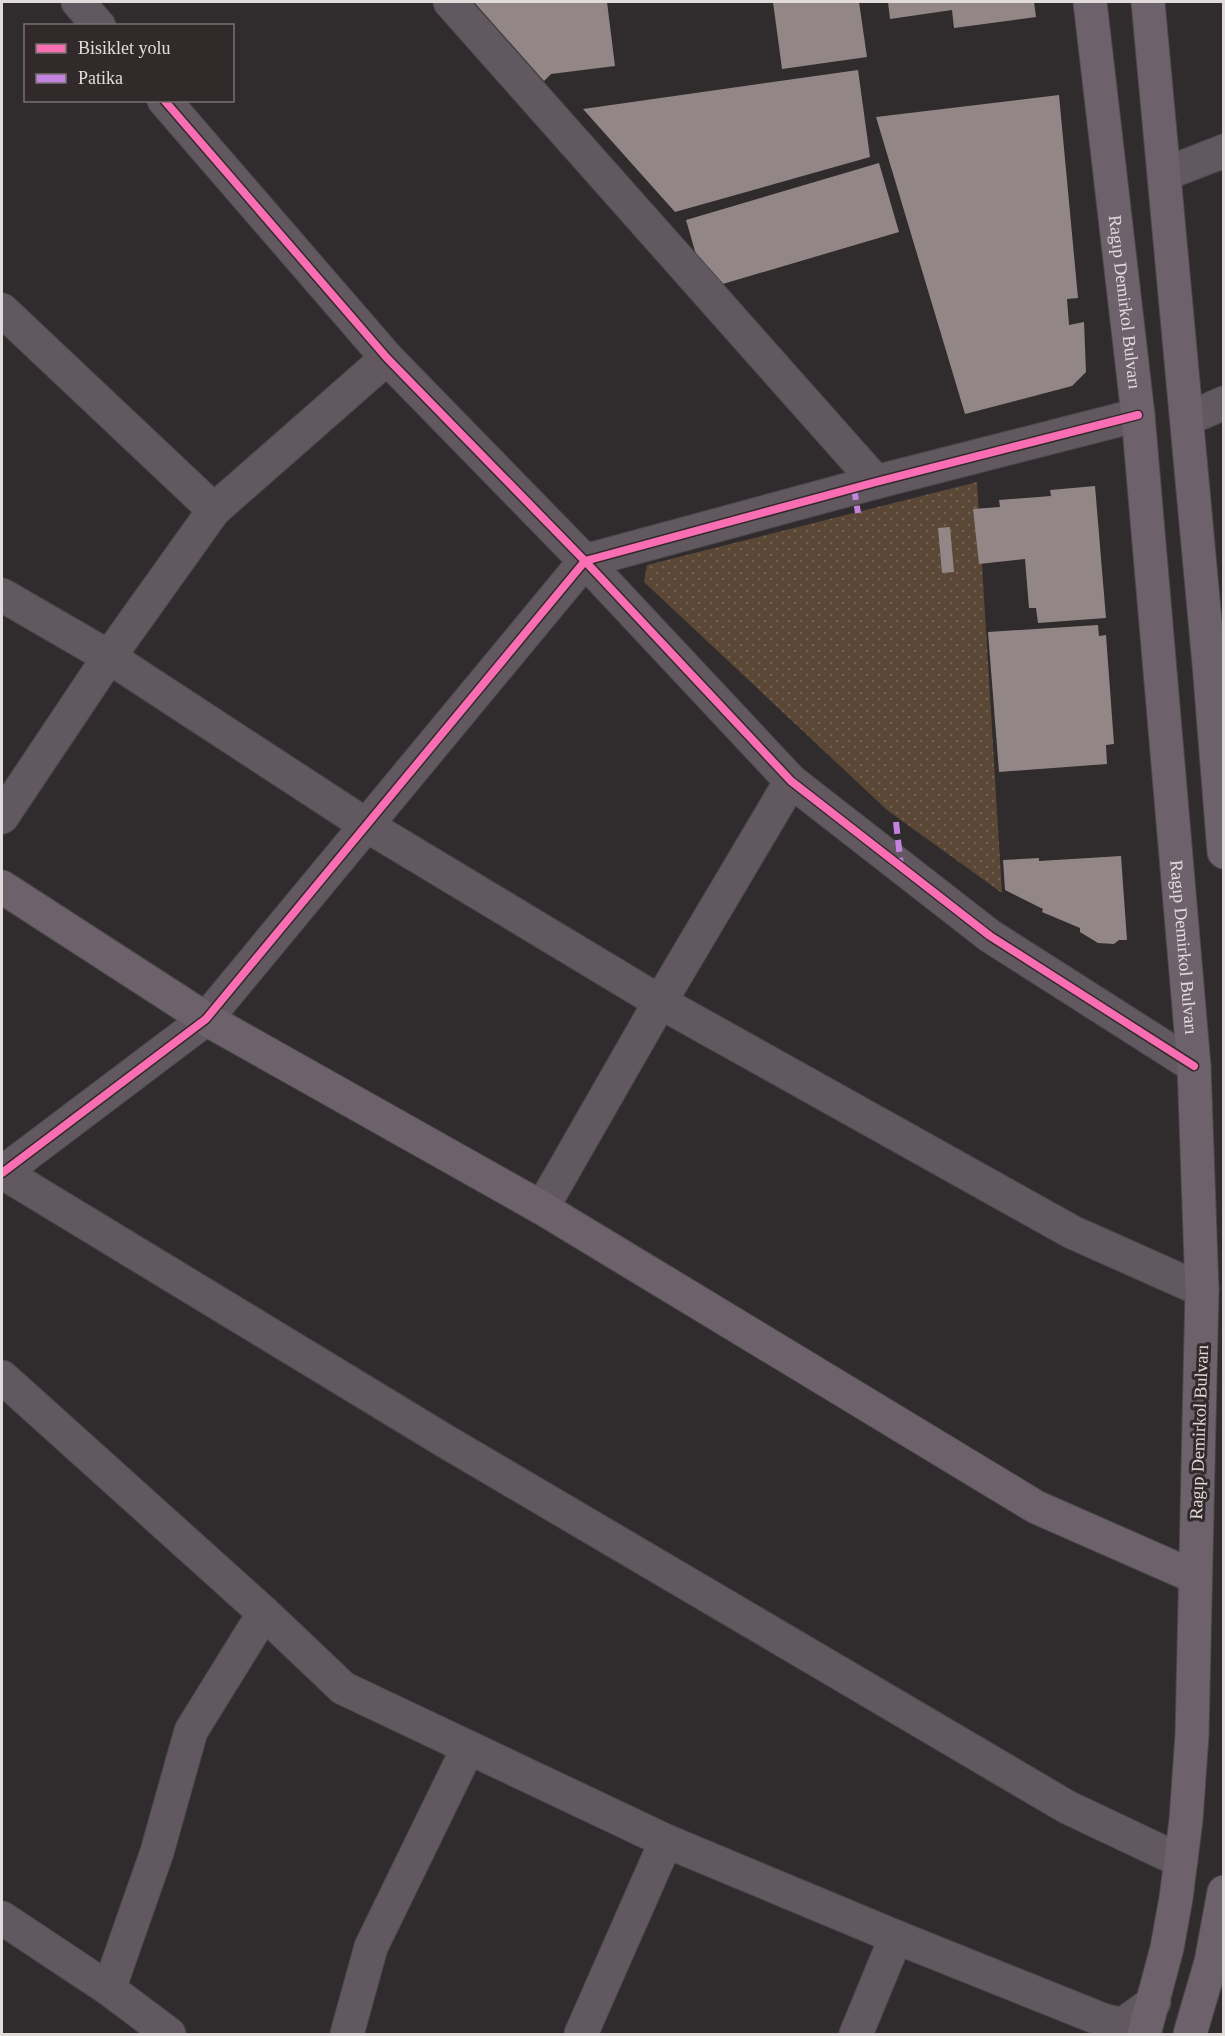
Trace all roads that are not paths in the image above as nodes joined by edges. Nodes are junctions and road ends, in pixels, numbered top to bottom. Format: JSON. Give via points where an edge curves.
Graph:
{"nodes":[{"id":1,"x":78,"y":2,"type":"edge"},
{"id":2,"x":450,"y":2,"type":"edge"},
{"id":3,"x":1090,"y":2,"type":"edge"},
{"id":4,"x":1148,"y":2,"type":"edge"},
{"id":5,"x":97,"y":24,"type":"edge"},
{"id":6,"x":166,"y":102,"type":"edge"},
{"id":7,"x":1224,"y":151,"type":"edge"},
{"id":8,"x":1165,"y":174,"type":"junction"},
{"id":9,"x":2,"y":310,"type":"edge"},
{"id":10,"x":387,"y":358,"type":"junction"},
{"id":11,"x":1224,"y":403,"type":"edge"},
{"id":12,"x":1138,"y":415,"type":"junction"},
{"id":13,"x":1187,"y":419,"type":"junction"},
{"id":14,"x":876,"y":482,"type":"junction"},
{"id":15,"x":214,"y":510,"type":"junction"},
{"id":16,"x":585,"y":561,"type":"junction"},
{"id":17,"x":2,"y":595,"type":"edge"},
{"id":18,"x":109,"y":657,"type":"junction"},
{"id":19,"x":1216,"y":662,"type":"edge"},
{"id":20,"x":791,"y":781,"type":"junction"},
{"id":21,"x":2,"y":817,"type":"edge"},
{"id":22,"x":366,"y":825,"type":"junction"},
{"id":23,"x":1224,"y":852,"type":"edge"},
{"id":24,"x":2,"y":887,"type":"edge"},
{"id":25,"x":660,"y":1002,"type":"junction"},
{"id":26,"x":206,"y":1019,"type":"junction"},
{"id":27,"x":1194,"y":1066,"type":"junction"},
{"id":28,"x":2,"y":1172,"type":"edge"},
{"id":29,"x":542,"y":1208,"type":"junction"},
{"id":30,"x":1202,"y":1290,"type":"junction"},
{"id":31,"x":2,"y":1377,"type":"edge"},
{"id":32,"x":1195,"y":1577,"type":"junction"},
{"id":33,"x":264,"y":1613,"type":"junction"},
{"id":34,"x":468,"y":1748,"type":"junction"},
{"id":35,"x":666,"y":1841,"type":"junction"},
{"id":36,"x":1181,"y":1860,"type":"junction"},
{"id":37,"x":1224,"y":1892,"type":"edge"},
{"id":38,"x":2,"y":1918,"type":"edge"},
{"id":39,"x":896,"y":1937,"type":"junction"},
{"id":40,"x":109,"y":1989,"type":"junction"},
{"id":41,"x":1154,"y":2002,"type":"junction"},
{"id":42,"x":169,"y":2034,"type":"edge"},
{"id":43,"x":347,"y":2034,"type":"edge"},
{"id":44,"x":581,"y":2034,"type":"edge"},
{"id":45,"x":856,"y":2034,"type":"edge"},
{"id":46,"x":1144,"y":2034,"type":"edge"},
{"id":47,"x":1190,"y":2034,"type":"edge"}],
"edges":[{"from":1,"to":5,"type":"street"},
{"from":2,"to":14,"type":"street"},
{"from":3,"to":12,"type":"main road","name":"Ragıp Demirkol Bulvarı"},
{"from":4,"to":8,"type":"main road"},
{"from":6,"to":10,"type":"street"},
{"from":7,"to":8,"type":"street"},
{"from":8,"to":13,"type":"main road"},
{"from":9,"to":15,"type":"street"},
{"from":10,"to":15,"type":"street"},
{"from":10,"to":16,"type":"street"},
{"from":11,"to":13,"type":"street"},
{"from":12,"to":14,"type":"street"},
{"from":12,"to":27,"type":"main road","name":"Ragıp Demirkol Bulvarı"},
{"from":13,"to":19,"type":"main road"},
{"from":14,"to":16,"type":"street"},
{"from":15,"to":18,"type":"street"},
{"from":16,"to":20,"type":"street"},
{"from":16,"to":22,"type":"street"},
{"from":17,"to":18,"type":"street"},
{"from":18,"to":21,"type":"street"},
{"from":18,"to":22,"type":"street"},
{"from":19,"to":23,"type":"main road"},
{"from":20,"to":25,"type":"street"},
{"from":20,"to":27,"type":"street","via":[[990,936]]},
{"from":22,"to":25,"type":"street"},
{"from":22,"to":26,"type":"street"},
{"from":24,"to":26,"type":"main road"},
{"from":25,"to":29,"type":"street"},
{"from":25,"to":30,"type":"street","via":[[1072,1232]]},
{"from":26,"to":28,"type":"street"},
{"from":26,"to":29,"type":"main road"},
{"from":27,"to":30,"type":"main road","name":"Ragıp Demirkol Bulvarı"},
{"from":28,"to":36,"type":"street","via":[[445,1441],[1067,1807]]},
{"from":29,"to":32,"type":"main road","via":[[1036,1507]]},
{"from":30,"to":32,"type":"main road","name":"Ragıp Demirkol Bulvarı"},
{"from":31,"to":33,"type":"street"},
{"from":32,"to":36,"type":"main road","name":"Ragıp Demirkol Bulvarı","via":[[1192,1735]]},
{"from":33,"to":34,"type":"street","via":[[343,1688]]},
{"from":33,"to":40,"type":"street","via":[[191,1731],[157,1852]]},
{"from":34,"to":35,"type":"street"},
{"from":34,"to":43,"type":"street","via":[[371,1947]]},
{"from":35,"to":39,"type":"street"},
{"from":35,"to":44,"type":"street"},
{"from":36,"to":41,"type":"main road","name":"Ragıp Demirkol Bulvarı"},
{"from":37,"to":47,"type":"main road","via":[[1211,1962]]},
{"from":38,"to":40,"type":"street"},
{"from":39,"to":41,"type":"street","via":[[1122,2025]]},
{"from":39,"to":45,"type":"street"},
{"from":40,"to":42,"type":"street"},
{"from":41,"to":46,"type":"main road","name":"Ragıp Demirkol Bulvarı"}]}
